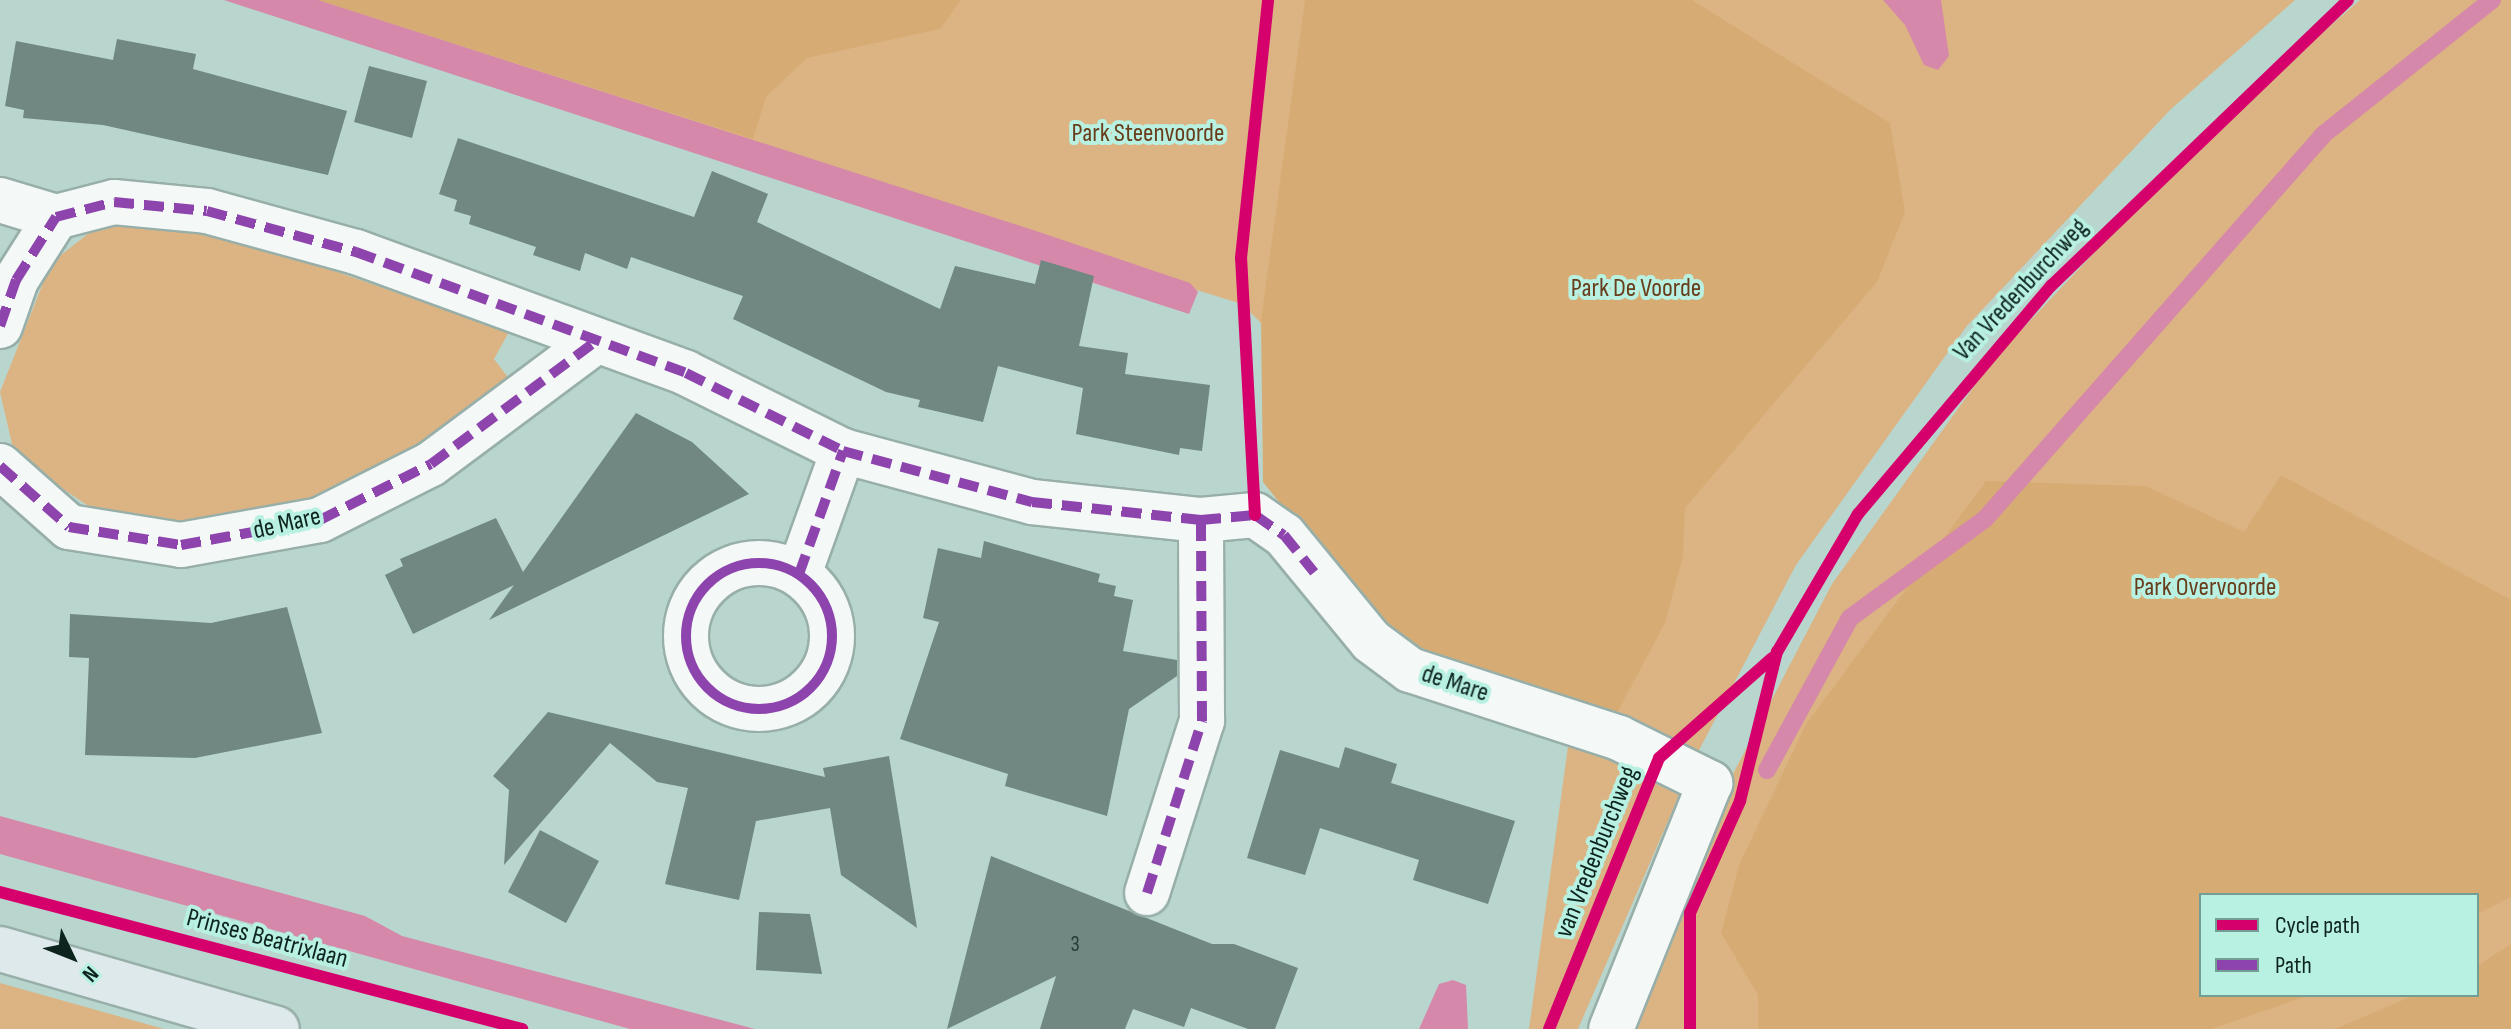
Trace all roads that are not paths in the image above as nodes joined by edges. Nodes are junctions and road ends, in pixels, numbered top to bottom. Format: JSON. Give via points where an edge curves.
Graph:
{"nodes":[{"id":1,"x":0,"y":200,"type":"edge"},
{"id":2,"x":56,"y":217,"type":"junction"},
{"id":3,"x":0,"y":326,"type":"edge"},
{"id":4,"x":596,"y":341,"type":"junction"},
{"id":5,"x":843,"y":451,"type":"junction"},
{"id":6,"x":0,"y":466,"type":"edge"},
{"id":7,"x":1201,"y":520,"type":"junction"},
{"id":8,"x":799,"y":574,"type":"dead end"},
{"id":9,"x":1147,"y":893,"type":"dead end"},
{"id":10,"x":0,"y":949,"type":"edge"},
{"id":11,"x":277,"y":1029,"type":"edge"},
{"id":12,"x":1611,"y":1029,"type":"edge"}],
"edges":[{"from":1,"to":2,"type":"street"},
{"from":2,"to":3,"type":"street","via":[[16,280]]},
{"from":2,"to":4,"type":"street","name":"de Mare","via":[[114,202],[207,211],[356,252]]},
{"from":4,"to":5,"type":"street","name":"de Mare","via":[[686,373]]},
{"from":4,"to":6,"type":"street","name":"de Mare","via":[[431,464],[320,520],[181,545],[69,527]]},
{"from":5,"to":7,"type":"street","name":"de Mare","via":[[1032,502]]},
{"from":5,"to":8,"type":"street"},
{"from":7,"to":9,"type":"street","via":[[1202,721]]},
{"from":7,"to":12,"type":"street","name":"de Mare","via":[[1255,515],[1284,535],[1371,641],[1410,670],[1619,738],[1710,783]]},
{"from":10,"to":11,"type":"main road"}]}
